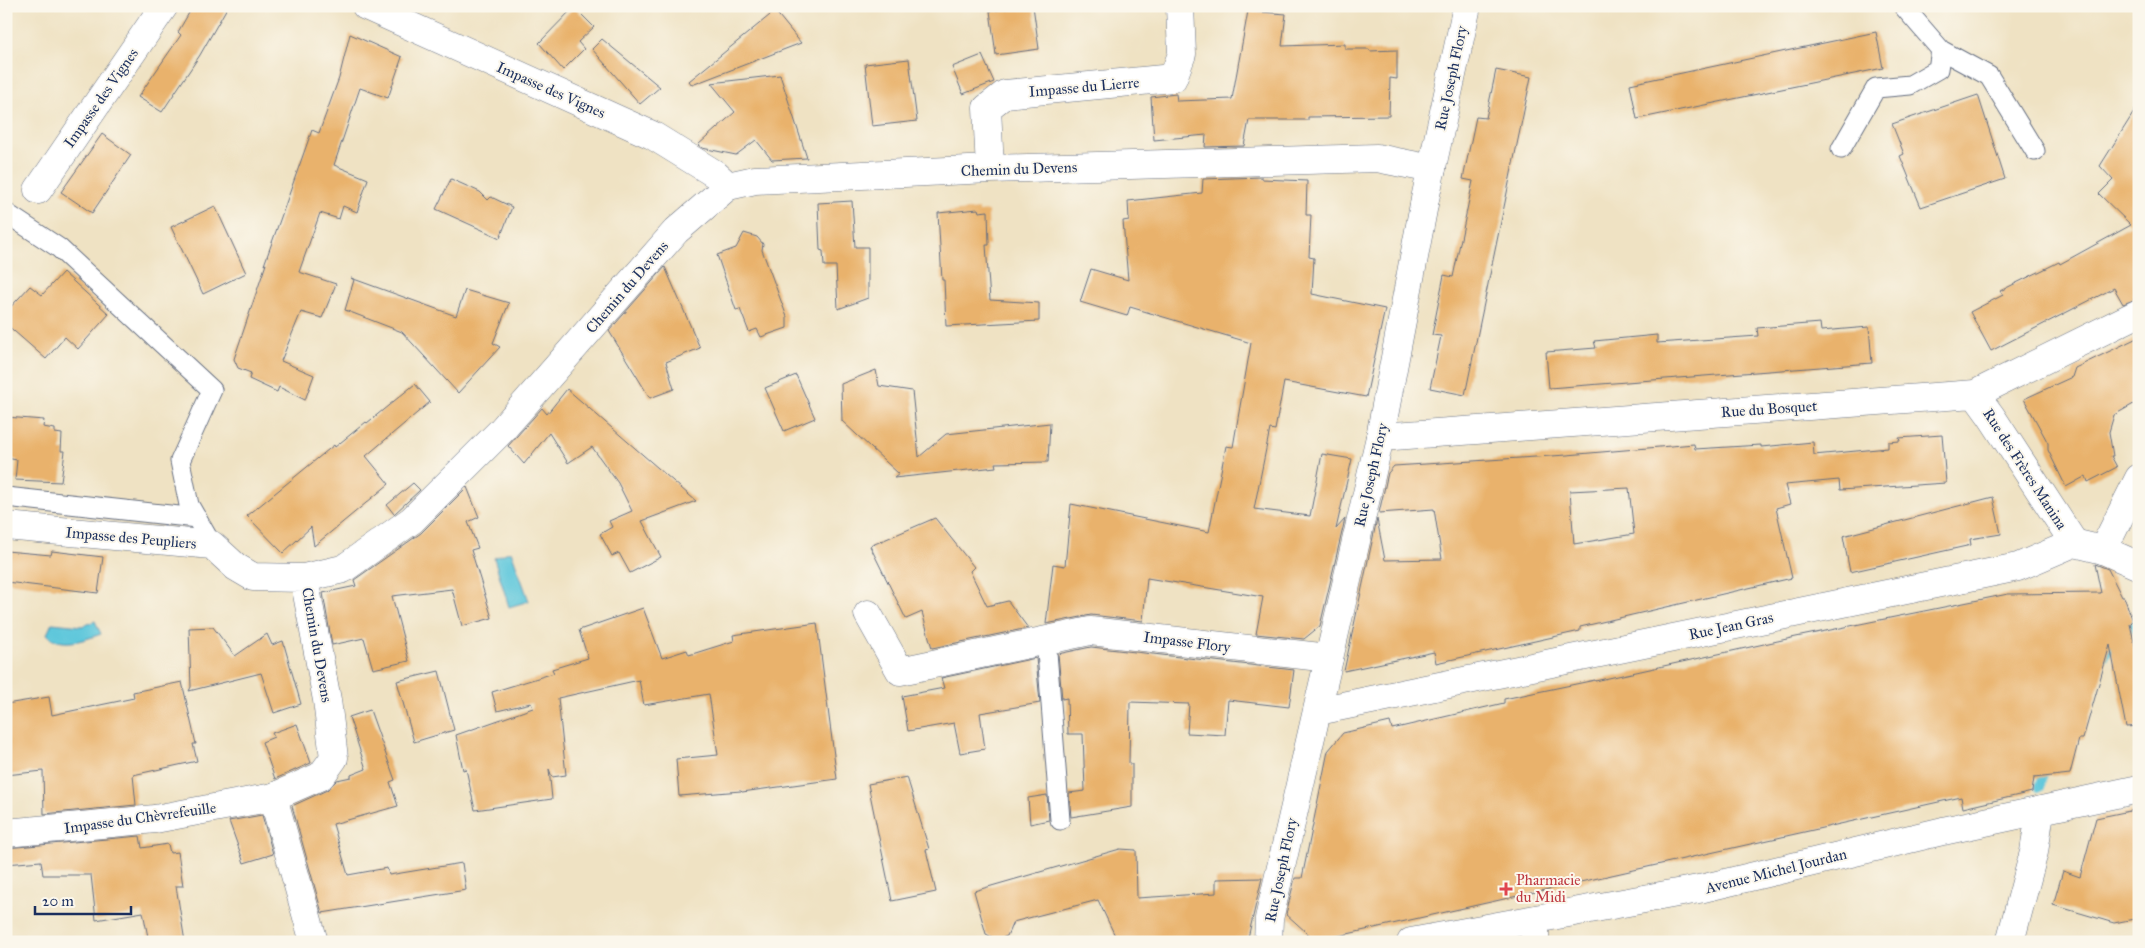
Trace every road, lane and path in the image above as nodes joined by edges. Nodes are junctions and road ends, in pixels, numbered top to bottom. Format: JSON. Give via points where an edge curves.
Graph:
{"nodes":[{"id":1,"x":164,"y":6,"type":"edge"},
{"id":2,"x":366,"y":6,"type":"edge"},
{"id":3,"x":1180,"y":6,"type":"edge"},
{"id":4,"x":1467,"y":6,"type":"edge"},
{"id":5,"x":1902,"y":6,"type":"edge"},
{"id":6,"x":1941,"y":50,"type":"junction"},
{"id":7,"x":1842,"y":149,"type":"dead end"},
{"id":8,"x":2035,"y":151,"type":"dead end"},
{"id":9,"x":990,"y":169,"type":"junction"},
{"id":10,"x":1432,"y":169,"type":"junction"},
{"id":11,"x":728,"y":186,"type":"junction"},
{"id":12,"x":38,"y":190,"type":"dead end"},
{"id":13,"x":6,"y":213,"type":"edge"},
{"id":14,"x":2139,"y":313,"type":"edge"},
{"id":15,"x":1975,"y":394,"type":"junction"},
{"id":16,"x":1380,"y":437,"type":"junction"},
{"id":17,"x":2139,"y":478,"type":"edge"},
{"id":18,"x":6,"y":497,"type":"edge"},
{"id":19,"x":197,"y":518,"type":"junction"},
{"id":20,"x":6,"y":526,"type":"edge"},
{"id":21,"x":2074,"y":543,"type":"junction"},
{"id":22,"x":212,"y":545,"type":"junction"},
{"id":23,"x":2103,"y":550,"type":"junction"},
{"id":24,"x":2139,"y":566,"type":"edge"},
{"id":25,"x":304,"y":578,"type":"junction"},
{"id":26,"x":868,"y":614,"type":"dead end"},
{"id":27,"x":1046,"y":639,"type":"junction"},
{"id":28,"x":1329,"y":658,"type":"junction"},
{"id":29,"x":1318,"y":711,"type":"junction"},
{"id":30,"x":2139,"y":789,"type":"edge"},
{"id":31,"x":274,"y":797,"type":"junction"},
{"id":32,"x":2040,"y":812,"type":"junction"},
{"id":33,"x":1060,"y":820,"type":"dead end"},
{"id":34,"x":6,"y":833,"type":"edge"},
{"id":35,"x":1535,"y":931,"type":"edge"},
{"id":36,"x":314,"y":942,"type":"edge"},
{"id":37,"x":1268,"y":942,"type":"edge"},
{"id":38,"x":1411,"y":942,"type":"edge"},
{"id":39,"x":2010,"y":942,"type":"edge"}],
"edges":[{"from":1,"to":12,"type":"street","name":"Impasse des Vignes"},
{"from":2,"to":11,"type":"street","name":"Impasse des Vignes","via":[[652,135],[715,174]]},
{"from":3,"to":9,"type":"street","name":"Impasse du Lierre","via":[[1182,54],[1173,78],[1005,94],[987,108]]},
{"from":4,"to":10,"type":"street","name":"Rue Joseph Flory"},
{"from":5,"to":6,"type":"lane"},
{"from":6,"to":7,"type":"lane","via":[[1938,68],[1910,85],[1876,88]]},
{"from":6,"to":8,"type":"lane","via":[[1989,76]]},
{"from":9,"to":10,"type":"street","name":"Chemin du Devens","via":[[1377,158]]},
{"from":9,"to":11,"type":"street","name":"Chemin du Devens","via":[[755,180]]},
{"from":10,"to":16,"type":"street","name":"Rue Joseph Flory"},
{"from":11,"to":25,"type":"street","name":"Chemin du Devens","via":[[676,231],[501,431],[412,520],[343,569]]},
{"from":13,"to":19,"type":"lane","via":[[59,248],[212,390],[180,461],[189,505]]},
{"from":14,"to":15,"type":"street","name":"Rue du Bosquet"},
{"from":15,"to":16,"type":"street","name":"Rue du Bosquet"},
{"from":15,"to":21,"type":"street","name":"Rue des Frères Manina"},
{"from":16,"to":28,"type":"street","name":"Rue Joseph Flory"},
{"from":17,"to":23,"type":"street"},
{"from":18,"to":19,"type":"lane"},
{"from":19,"to":22,"type":"lane"},
{"from":20,"to":22,"type":"street","name":"Impasse des Peupliers"},
{"from":21,"to":23,"type":"street"},
{"from":21,"to":29,"type":"street","name":"Rue Jean Gras","via":[[2018,566]]},
{"from":22,"to":25,"type":"street","name":"Impasse des Peupliers","via":[[236,568],[253,577]]},
{"from":23,"to":24,"type":"street"},
{"from":25,"to":31,"type":"street","name":"Chemin du Devens","via":[[327,700],[334,758],[321,776]]},
{"from":26,"to":27,"type":"street","name":"Impasse Flory","via":[[900,671]]},
{"from":27,"to":28,"type":"street","name":"Impasse Flory","via":[[1090,631]]},
{"from":27,"to":33,"type":"lane"},
{"from":28,"to":29,"type":"street","name":"Rue Joseph Flory"},
{"from":29,"to":37,"type":"street","name":"Rue Joseph Flory","via":[[1268,919]]},
{"from":30,"to":32,"type":"street","name":"Avenue Michel Jourdan"},
{"from":31,"to":34,"type":"street","name":"Impasse du Chèvrefeuille","via":[[155,819]]},
{"from":31,"to":36,"type":"street"},
{"from":32,"to":35,"type":"street","name":"Avenue Michel Jourdan","via":[[1943,831]]},
{"from":32,"to":39,"type":"street","via":[[2034,852]]},
{"from":35,"to":38,"type":"street","name":"Avenue Michel Jourdan"}]}
